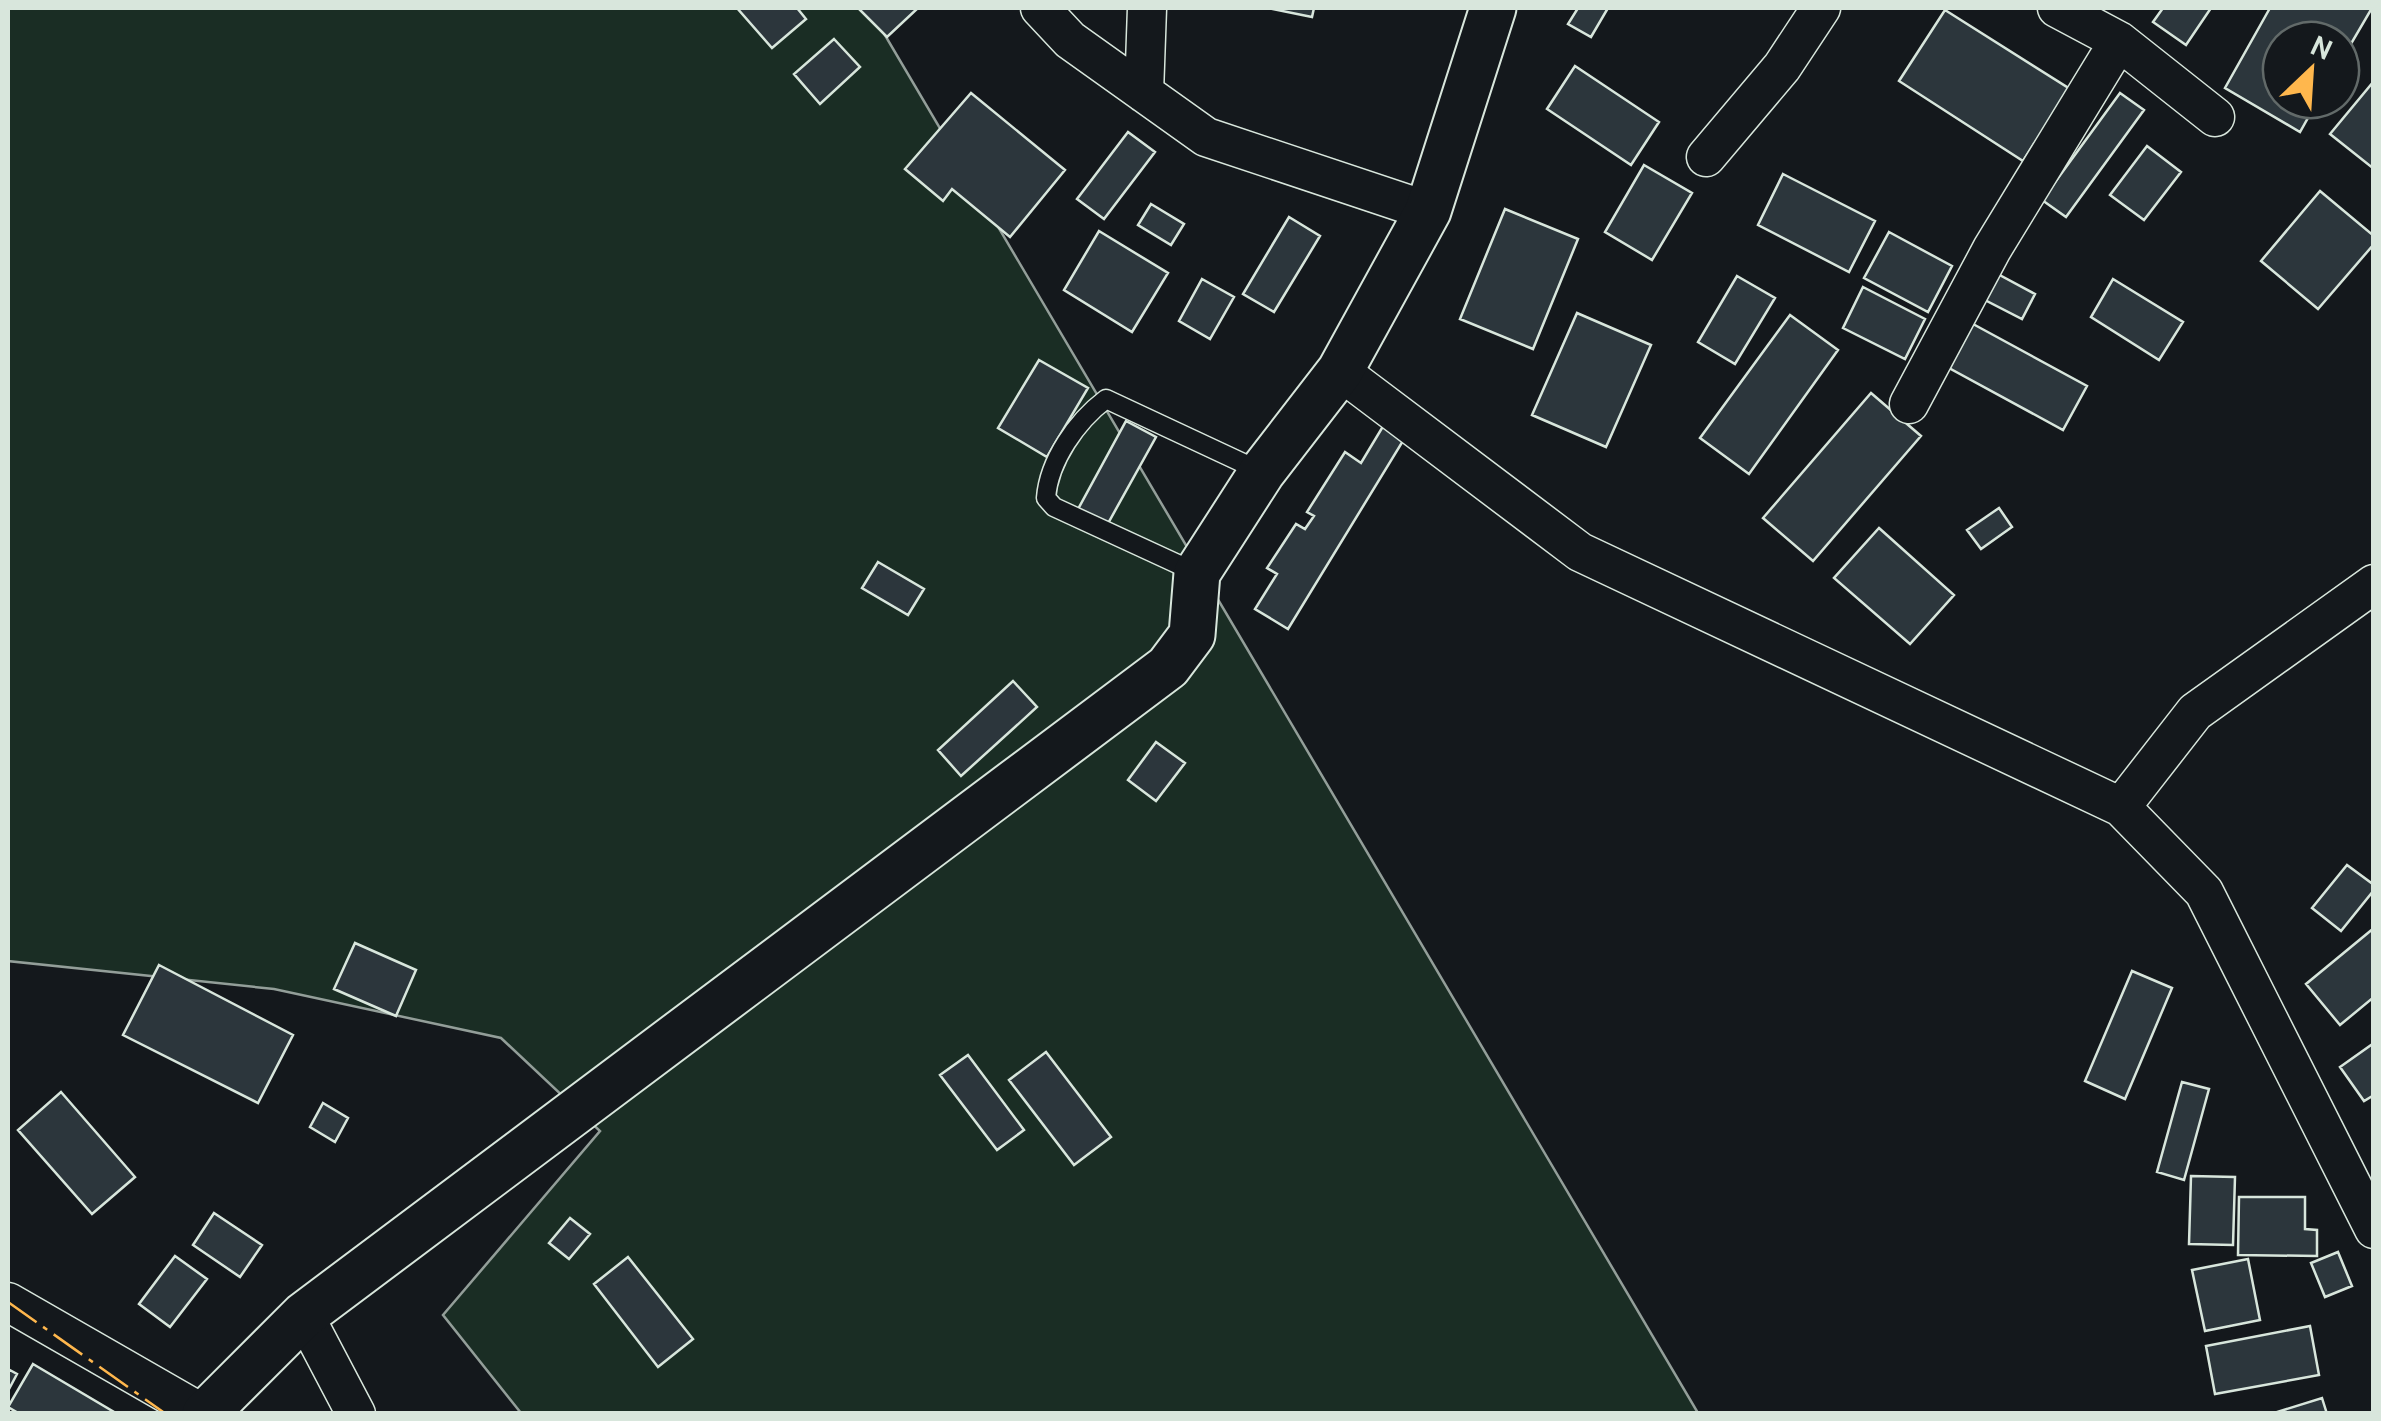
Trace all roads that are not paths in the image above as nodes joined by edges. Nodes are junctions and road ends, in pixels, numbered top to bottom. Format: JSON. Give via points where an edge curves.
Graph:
{"nodes":[{"id":1,"x":1040,"y":8,"type":"edge"},
{"id":2,"x":1148,"y":8,"type":"edge"},
{"id":3,"x":1493,"y":8,"type":"edge"},
{"id":4,"x":1821,"y":8,"type":"edge"},
{"id":5,"x":2057,"y":8,"type":"edge"},
{"id":6,"x":2119,"y":41,"type":"junction"},
{"id":7,"x":1144,"y":93,"type":"junction"},
{"id":8,"x":2215,"y":117,"type":"dead end"},
{"id":9,"x":1706,"y":157,"type":"dead end"},
{"id":10,"x":1428,"y":211,"type":"junction"},
{"id":11,"x":1340,"y":372,"type":"junction"},
{"id":12,"x":1909,"y":404,"type":"dead end"},
{"id":13,"x":1262,"y":472,"type":"junction"},
{"id":14,"x":1197,"y":573,"type":"junction"},
{"id":15,"x":2374,"y":584,"type":"edge"},
{"id":16,"x":2121,"y":806,"type":"junction"},
{"id":17,"x":2374,"y":1229,"type":"edge"},
{"id":18,"x":8,"y":1302,"type":"edge"},
{"id":19,"x":304,"y":1315,"type":"junction"},
{"id":20,"x":204,"y":1414,"type":"edge"},
{"id":21,"x":356,"y":1414,"type":"edge"}],
"edges":[{"from":1,"to":7,"type":"street","via":[[1070,40]]},
{"from":2,"to":7,"type":"street"},
{"from":3,"to":10,"type":"street"},
{"from":4,"to":9,"type":"street","via":[[1782,67]]},
{"from":5,"to":6,"type":"street"},
{"from":6,"to":8,"type":"street"},
{"from":6,"to":12,"type":"street","via":[[1992,249]]},
{"from":7,"to":10,"type":"street","via":[[1206,137]]},
{"from":10,"to":11,"type":"street"},
{"from":11,"to":13,"type":"street"},
{"from":11,"to":16,"type":"street","via":[[1580,552]]},
{"from":13,"to":14,"type":"street"},
{"from":13,"to":14,"type":"lane","via":[[1106,399],[1081,418],[1046,498],[1054,508]]},
{"from":14,"to":19,"type":"street","via":[[1192,635],[1140,693],[786,949]]},
{"from":15,"to":16,"type":"street","via":[[2195,712]]},
{"from":16,"to":17,"type":"street","via":[[2204,892]]},
{"from":18,"to":20,"type":"street"},
{"from":19,"to":20,"type":"street"},
{"from":19,"to":21,"type":"street"}]}
